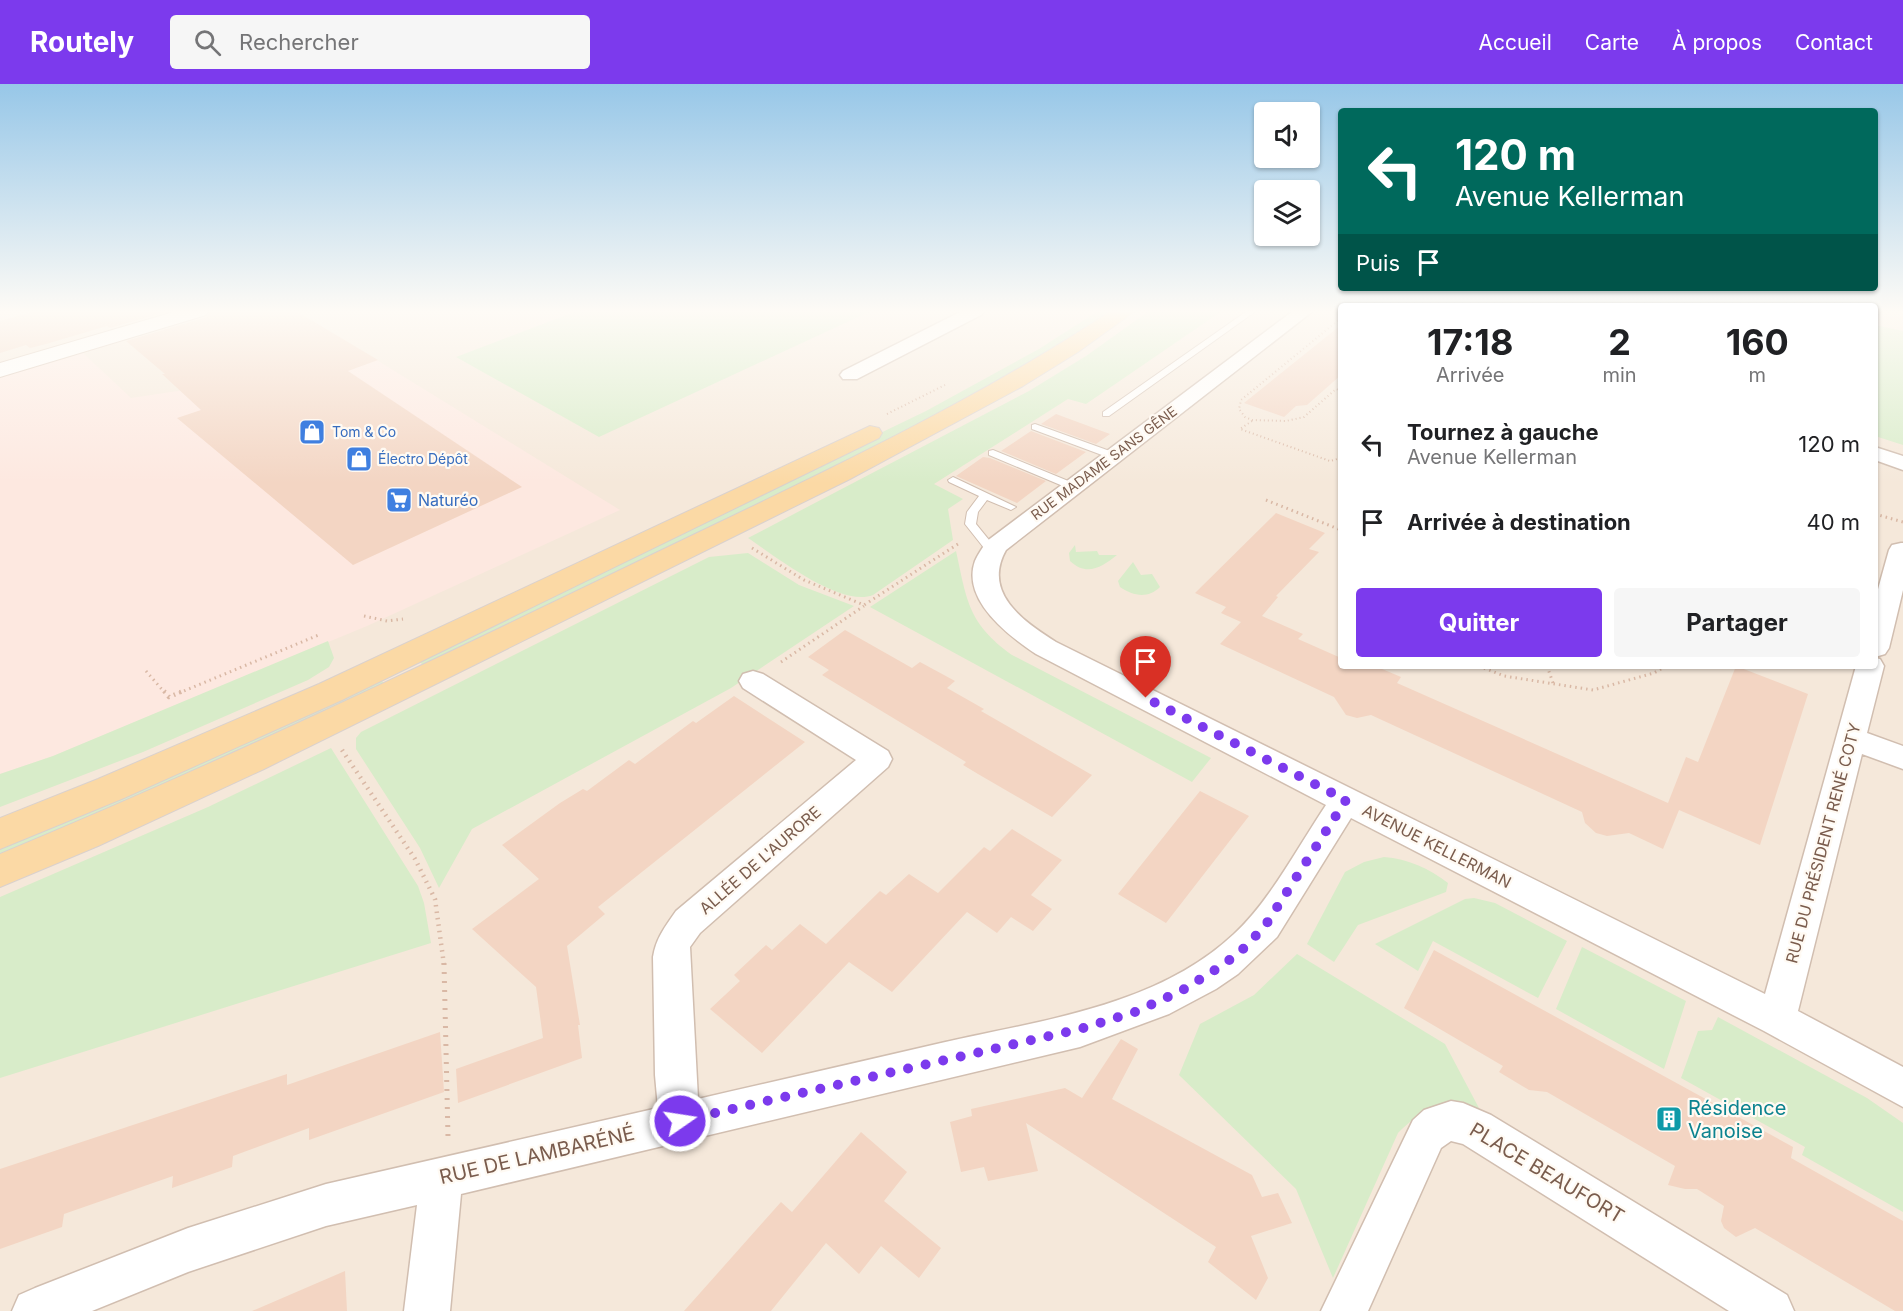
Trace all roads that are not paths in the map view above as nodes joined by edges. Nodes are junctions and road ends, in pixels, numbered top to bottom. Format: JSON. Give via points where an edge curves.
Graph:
{"nodes":[{"id":1,"x":863,"y":368,"type":"edge"},
{"id":2,"x":996,"y":368,"type":"edge"},
{"id":3,"x":1037,"y":368,"type":"edge"},
{"id":4,"x":1171,"y":368,"type":"edge"},
{"id":5,"x":1229,"y":368,"type":"edge"},
{"id":6,"x":850,"y":375,"type":"dead end"},
{"id":7,"x":1106,"y":414,"type":"dead end"},
{"id":8,"x":1035,"y":427,"type":"dead end"},
{"id":9,"x":993,"y":453,"type":"dead end"},
{"id":10,"x":1878,"y":454,"type":"edge"},
{"id":11,"x":1114,"y":456,"type":"junction"},
{"id":12,"x":1903,"y":463,"type":"edge"},
{"id":13,"x":953,"y":480,"type":"dead end"},
{"id":14,"x":1074,"y":486,"type":"junction"},
{"id":15,"x":986,"y":495,"type":"junction"},
{"id":16,"x":1011,"y":507,"type":"dead end"},
{"id":17,"x":1901,"y":550,"type":"dead end"},
{"id":18,"x":992,"y":551,"type":"junction"},
{"id":19,"x":1878,"y":637,"type":"edge"},
{"id":20,"x":1869,"y":669,"type":"edge"},
{"id":21,"x":753,"y":681,"type":"road end"},
{"id":22,"x":1851,"y":739,"type":"junction"},
{"id":23,"x":1903,"y":758,"type":"edge"},
{"id":24,"x":1346,"y":800,"type":"junction"},
{"id":25,"x":0,"y":834,"type":"edge"},
{"id":26,"x":0,"y":871,"type":"edge"},
{"id":27,"x":1777,"y":1019,"type":"junction"},
{"id":28,"x":1903,"y":1088,"type":"edge"},
{"id":29,"x":680,"y":1121,"type":"junction"},
{"id":30,"x":441,"y":1177,"type":"junction"},
{"id":31,"x":1764,"y":1307,"type":"edge"},
{"id":32,"x":35,"y":1311,"type":"edge"},
{"id":33,"x":427,"y":1311,"type":"edge"},
{"id":34,"x":1344,"y":1311,"type":"edge"}],
"edges":[{"from":1,"to":6,"type":"street"},
{"from":2,"to":25,"type":"main road","via":[[649,540],[252,727]]},
{"from":3,"to":26,"type":"main road","via":[[907,440],[348,717],[184,793]]},
{"from":4,"to":7,"type":"lane"},
{"from":5,"to":11,"type":"street","name":"RUE MADAME SANS GÊNE"},
{"from":8,"to":11,"type":"lane"},
{"from":9,"to":14,"type":"lane"},
{"from":10,"to":12,"type":"street"},
{"from":11,"to":14,"type":"street","name":"RUE MADAME SANS GÊNE"},
{"from":13,"to":15,"type":"lane"},
{"from":14,"to":18,"type":"street","name":"RUE MADAME SANS GÊNE"},
{"from":15,"to":16,"type":"lane"},
{"from":15,"to":18,"type":"lane","via":[[970,515],[972,526]]},
{"from":17,"to":19,"type":"street"},
{"from":18,"to":24,"type":"street","name":"AVENUE KELLERMAN","via":[[986,566],[989,587],[998,609],[1016,629]]},
{"from":20,"to":22,"type":"street","name":"RUE DU PRÉSIDENT RENÉ COTY"},
{"from":21,"to":29,"type":"street","name":"ALLÉE DE L'AURORE","via":[[877,759],[688,922],[673,943],[675,1075]]},
{"from":22,"to":23,"type":"street"},
{"from":22,"to":27,"type":"street","name":"RUE DU PRÉSIDENT RENÉ COTY"},
{"from":24,"to":27,"type":"street","name":"AVENUE KELLERMAN"},
{"from":24,"to":29,"type":"street","name":"RUE DE LAMBARÉNÉ","via":[[1265,926],[1223,965],[1181,991],[1135,1012],[1080,1029]]},
{"from":27,"to":28,"type":"street","name":"AVENUE KELLERMAN"},
{"from":29,"to":30,"type":"street","name":"RUE DE LAMBARÉNÉ"},
{"from":30,"to":32,"type":"street","name":"RUE DE LAMBARÉNÉ","via":[[282,1217],[134,1270]]},
{"from":30,"to":33,"type":"street"},
{"from":31,"to":34,"type":"street","name":"PLACE BEAUFORT","via":[[1478,1129],[1448,1120],[1435,1124],[1427,1134]]}]}
